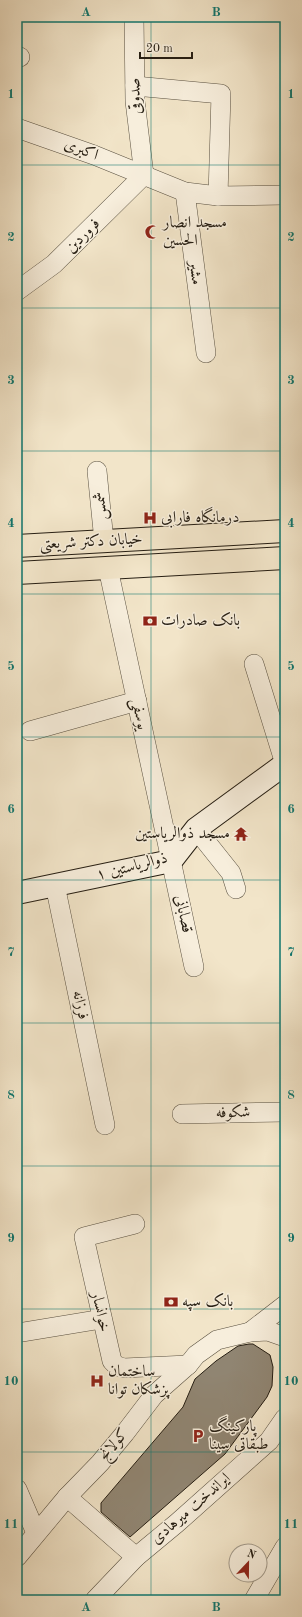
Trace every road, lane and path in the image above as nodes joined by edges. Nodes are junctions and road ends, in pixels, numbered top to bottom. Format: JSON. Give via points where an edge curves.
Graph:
{"nodes":[{"id":1,"x":134,"y":17,"type":"edge"},
{"id":2,"x":135,"y":86,"type":"junction"},
{"id":3,"x":17,"y":128,"type":"edge"},
{"id":4,"x":144,"y":175,"type":"junction"},
{"id":5,"x":185,"y":192,"type":"junction"},
{"id":6,"x":285,"y":195,"type":"edge"},
{"id":7,"x":218,"y":196,"type":"junction"},
{"id":8,"x":17,"y":290,"type":"edge"},
{"id":9,"x":206,"y":353,"type":"dead end"},
{"id":10,"x":97,"y":471,"type":"dead end"},
{"id":11,"x":285,"y":531,"type":"edge"},
{"id":12,"x":104,"y":541,"type":"junction"},
{"id":13,"x":17,"y":546,"type":"edge"},
{"id":14,"x":285,"y":558,"type":"edge"},
{"id":15,"x":108,"y":568,"type":"junction"},
{"id":16,"x":17,"y":573,"type":"edge"},
{"id":17,"x":254,"y":664,"type":"dead end"},
{"id":18,"x":136,"y":701,"type":"junction"},
{"id":19,"x":30,"y":731,"type":"dead end"},
{"id":20,"x":285,"y":764,"type":"edge"},
{"id":21,"x":196,"y":829,"type":"junction"},
{"id":22,"x":171,"y":861,"type":"junction"},
{"id":23,"x":55,"y":885,"type":"junction"},
{"id":24,"x":236,"y":889,"type":"dead end"},
{"id":25,"x":17,"y":892,"type":"edge"},
{"id":26,"x":194,"y":967,"type":"dead end"},
{"id":27,"x":285,"y":1112,"type":"edge"},
{"id":28,"x":182,"y":1114,"type":"dead end"},
{"id":29,"x":105,"y":1125,"type":"dead end"},
{"id":30,"x":135,"y":1224,"type":"dead end"},
{"id":31,"x":285,"y":1305,"type":"edge"},
{"id":32,"x":102,"y":1319,"type":"junction"},
{"id":33,"x":250,"y":1332,"type":"junction"},
{"id":34,"x":17,"y":1333,"type":"edge"},
{"id":35,"x":285,"y":1337,"type":"edge"},
{"id":36,"x":188,"y":1365,"type":"junction"},
{"id":37,"x":285,"y":1418,"type":"edge"},
{"id":38,"x":17,"y":1489,"type":"edge"},
{"id":39,"x":67,"y":1497,"type":"junction"},
{"id":40,"x":36,"y":1533,"type":"junction"},
{"id":41,"x":285,"y":1547,"type":"edge"},
{"id":42,"x":17,"y":1557,"type":"edge"},
{"id":43,"x":136,"y":1557,"type":"junction"},
{"id":44,"x":95,"y":1600,"type":"edge"},
{"id":45,"x":254,"y":1600,"type":"edge"}],
"edges":[{"from":1,"to":2,"type":"street","name":"صدوقی"},
{"from":2,"to":4,"type":"street","name":"صدوقی"},
{"from":2,"to":7,"type":"street","via":[[220,94]]},
{"from":3,"to":4,"type":"street","name":"اکبری","via":[[39,134]]},
{"from":4,"to":5,"type":"street","name":"اکبری"},
{"from":4,"to":8,"type":"street","name":"فروردین","via":[[54,264]]},
{"from":5,"to":7,"type":"street","name":"اکبری"},
{"from":5,"to":9,"type":"street","name":"مشیر"},
{"from":6,"to":7,"type":"street","name":"اکبری"},
{"from":10,"to":12,"type":"street","name":"شمس"},
{"from":11,"to":12,"type":"main road","name":"خیابان دکتر شریعتی"},
{"from":12,"to":13,"type":"main road","name":"خیابان دکتر شریعتی"},
{"from":14,"to":15,"type":"main road","name":"خیابان دکتر شریعتی"},
{"from":15,"to":16,"type":"main road","name":"خیابان دکتر شریعتی"},
{"from":15,"to":18,"type":"street","name":"یوسفی"},
{"from":17,"to":20,"type":"street"},
{"from":18,"to":19,"type":"street"},
{"from":18,"to":22,"type":"street","name":"یوسفی"},
{"from":20,"to":21,"type":"street","name":"ذوالریاستین ۱"},
{"from":21,"to":22,"type":"street","name":"ذوالریاستین ۱"},
{"from":21,"to":24,"type":"street","via":[[231,873]]},
{"from":22,"to":23,"type":"street","name":"ذوالریاستین ۱"},
{"from":22,"to":26,"type":"street","name":"قصابانی"},
{"from":23,"to":25,"type":"street","name":"ذوالریاستین ۱"},
{"from":23,"to":29,"type":"street","name":"فرزانه"},
{"from":27,"to":28,"type":"street","name":"شکوفه"},
{"from":30,"to":32,"type":"street","name":"خوانسار","via":[[84,1237]]},
{"from":31,"to":33,"type":"street"},
{"from":32,"to":34,"type":"street"},
{"from":32,"to":36,"type":"street","name":"خوانسار","via":[[112,1361],[117,1366],[124,1368]]},
{"from":33,"to":35,"type":"street","via":[[268,1331]]},
{"from":33,"to":36,"type":"street","name":"کولانج","via":[[217,1340],[196,1355]]},
{"from":36,"to":39,"type":"street","name":"کولانج","via":[[154,1395],[126,1433]]},
{"from":37,"to":43,"type":"street","name":"ایراندخت میرهادی","via":[[269,1441]]},
{"from":38,"to":40,"type":"street"},
{"from":39,"to":40,"type":"street","name":"کولانج"},
{"from":39,"to":43,"type":"street"},
{"from":40,"to":42,"type":"street","name":"کولانج"},
{"from":41,"to":45,"type":"street"},
{"from":43,"to":44,"type":"street","name":"ایراندخت میرهادی"}]}
